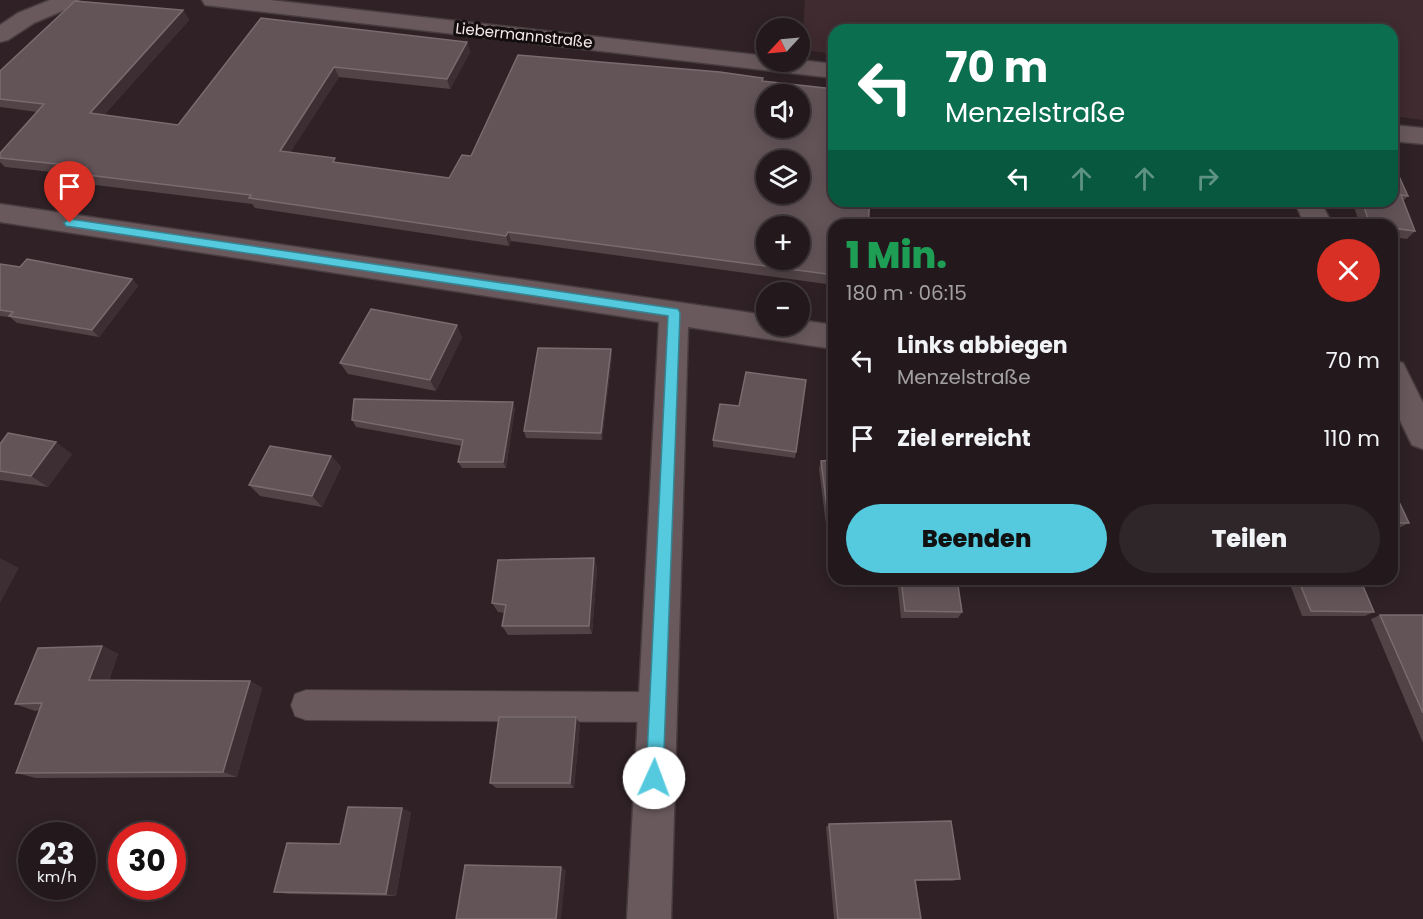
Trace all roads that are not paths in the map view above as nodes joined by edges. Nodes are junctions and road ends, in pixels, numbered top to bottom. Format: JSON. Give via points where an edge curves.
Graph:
{"nodes":[{"id":1,"x":68,"y":0,"type":"edge"},
{"id":2,"x":213,"y":0,"type":"edge"},
{"id":3,"x":0,"y":35,"type":"edge"},
{"id":4,"x":828,"y":69,"type":"edge"},
{"id":5,"x":1398,"y":134,"type":"edge"},
{"id":6,"x":1423,"y":136,"type":"edge"},
{"id":7,"x":0,"y":213,"type":"edge"},
{"id":8,"x":674,"y":313,"type":"junction"},
{"id":9,"x":828,"y":336,"type":"edge"},
{"id":10,"x":1398,"y":386,"type":"edge"},
{"id":11,"x":1414,"y":425,"type":"edge"},
{"id":12,"x":306,"y":705,"type":"dead end"},
{"id":13,"x":657,"y":707,"type":"junction"},
{"id":14,"x":649,"y":919,"type":"edge"}],
"edges":[{"from":1,"to":3,"type":"street","via":[[26,18]]},
{"from":2,"to":4,"type":"street","name":"Liebermannstraße"},
{"from":5,"to":6,"type":"street"},
{"from":7,"to":8,"type":"street"},
{"from":8,"to":9,"type":"street"},
{"from":8,"to":13,"type":"street"},
{"from":10,"to":11,"type":"street"},
{"from":12,"to":13,"type":"lane"},
{"from":13,"to":14,"type":"street"}]}
